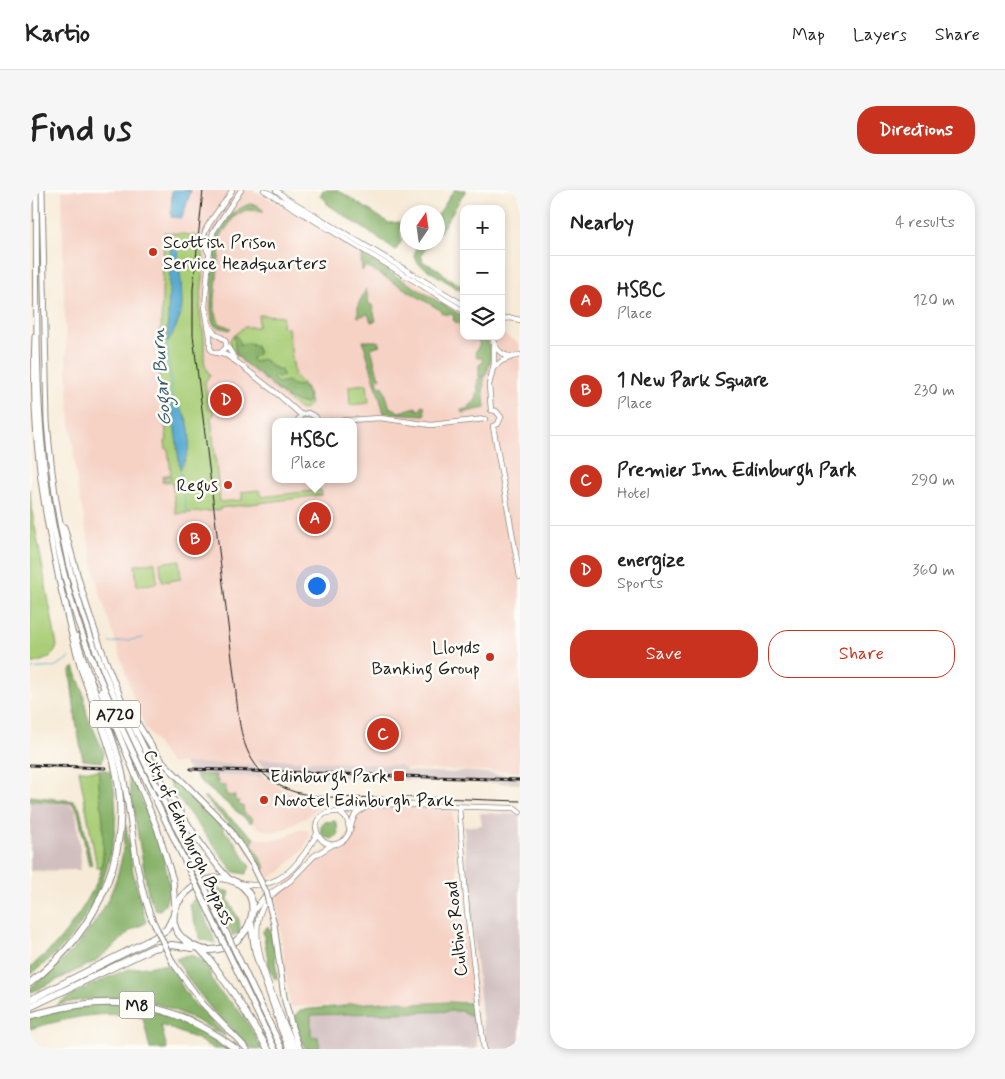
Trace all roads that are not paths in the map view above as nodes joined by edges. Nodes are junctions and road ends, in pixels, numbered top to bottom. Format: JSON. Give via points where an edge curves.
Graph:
{"nodes":[{"id":1,"x":36,"y":190,"type":"edge"},
{"id":2,"x":42,"y":190,"type":"edge"},
{"id":3,"x":228,"y":190,"type":"edge"},
{"id":4,"x":232,"y":190,"type":"edge"},
{"id":5,"x":240,"y":190,"type":"edge"},
{"id":6,"x":264,"y":190,"type":"edge"},
{"id":7,"x":276,"y":190,"type":"edge"},
{"id":8,"x":226,"y":202,"type":"junction"},
{"id":9,"x":208,"y":256,"type":"junction"},
{"id":10,"x":38,"y":296,"type":"junction"},
{"id":11,"x":460,"y":303,"type":"edge"},
{"id":12,"x":460,"y":309,"type":"edge"},
{"id":13,"x":505,"y":320,"type":"edge"},
{"id":14,"x":520,"y":320,"type":"edge"},
{"id":15,"x":208,"y":324,"type":"junction"},
{"id":16,"x":218,"y":336,"type":"junction"},
{"id":17,"x":493,"y":340,"type":"edge"},
{"id":18,"x":210,"y":341,"type":"junction"},
{"id":19,"x":227,"y":346,"type":"junction"},
{"id":20,"x":494,"y":346,"type":"junction"},
{"id":21,"x":220,"y":353,"type":"junction"},
{"id":22,"x":520,"y":355,"type":"edge"},
{"id":23,"x":513,"y":356,"type":"junction"},
{"id":24,"x":238,"y":363,"type":"junction"},
{"id":25,"x":492,"y":369,"type":"junction"},
{"id":26,"x":491,"y":410,"type":"junction"},
{"id":27,"x":301,"y":415,"type":"junction"},
{"id":28,"x":299,"y":418,"type":"edge"},
{"id":29,"x":316,"y":418,"type":"edge"},
{"id":30,"x":357,"y":419,"type":"edge"},
{"id":31,"x":485,"y":419,"type":"junction"},
{"id":32,"x":493,"y":426,"type":"junction"},
{"id":33,"x":57,"y":504,"type":"junction"},
{"id":34,"x":520,"y":577,"type":"edge"},
{"id":35,"x":65,"y":603,"type":"junction"},
{"id":36,"x":83,"y":638,"type":"junction"},
{"id":37,"x":120,"y":694,"type":"junction"},
{"id":38,"x":368,"y":806,"type":"junction"},
{"id":39,"x":459,"y":806,"type":"junction"},
{"id":40,"x":338,"y":812,"type":"junction"},
{"id":41,"x":520,"y":812,"type":"edge"},
{"id":42,"x":350,"y":829,"type":"junction"},
{"id":43,"x":317,"y":834,"type":"junction"},
{"id":44,"x":332,"y":845,"type":"junction"},
{"id":45,"x":232,"y":880,"type":"junction"},
{"id":46,"x":286,"y":884,"type":"junction"},
{"id":47,"x":175,"y":912,"type":"junction"},
{"id":48,"x":253,"y":912,"type":"junction"},
{"id":49,"x":251,"y":923,"type":"junction"},
{"id":50,"x":199,"y":949,"type":"junction"},
{"id":51,"x":30,"y":982,"type":"edge"},
{"id":52,"x":30,"y":1000,"type":"edge"},
{"id":53,"x":30,"y":1007,"type":"edge"},
{"id":54,"x":276,"y":1011,"type":"junction"},
{"id":55,"x":30,"y":1016,"type":"edge"},
{"id":56,"x":288,"y":1034,"type":"junction"},
{"id":57,"x":236,"y":1049,"type":"edge"},
{"id":58,"x":247,"y":1049,"type":"edge"},
{"id":59,"x":268,"y":1049,"type":"edge"},
{"id":60,"x":276,"y":1049,"type":"edge"},
{"id":61,"x":282,"y":1049,"type":"edge"},
{"id":62,"x":290,"y":1049,"type":"edge"},
{"id":63,"x":295,"y":1049,"type":"edge"},
{"id":64,"x":300,"y":1049,"type":"edge"},
{"id":65,"x":484,"y":1049,"type":"edge"}],
"edges":[{"from":1,"to":10,"type":"main road","name":"City of Edinburgh Bypass","number":"A720"},
{"from":2,"to":33,"type":"main road","name":"City of Edinburgh Bypass","number":"A720","via":[[47,421]]},
{"from":3,"to":8,"type":"street"},
{"from":4,"to":8,"type":"street"},
{"from":5,"to":9,"type":"street","via":[[213,232]]},
{"from":6,"to":12,"type":"street"},
{"from":7,"to":11,"type":"street"},
{"from":8,"to":9,"type":"street","via":[[210,222],[204,236]]},
{"from":9,"to":15,"type":"street","via":[[205,307]]},
{"from":10,"to":35,"type":"main road","number":"A720","via":[[34,370],[36,437],[47,526]]},
{"from":10,"to":36,"type":"main road","name":"City of Edinburgh Bypass","number":"A720","via":[[44,461],[58,547]]},
{"from":13,"to":14,"type":"street"},
{"from":15,"to":16,"type":"street"},
{"from":15,"to":18,"type":"street"},
{"from":16,"to":18,"type":"street"},
{"from":16,"to":19,"type":"street","via":[[224,338]]},
{"from":17,"to":20,"type":"street"},
{"from":18,"to":21,"type":"street","via":[[211,350]]},
{"from":19,"to":21,"type":"street"},
{"from":19,"to":24,"type":"street"},
{"from":20,"to":23,"type":"street","via":[[502,354]]},
{"from":20,"to":25,"type":"street"},
{"from":21,"to":24,"type":"street"},
{"from":22,"to":23,"type":"street"},
{"from":23,"to":25,"type":"street"},
{"from":24,"to":27,"type":"street"},
{"from":25,"to":26,"type":"street","via":[[488,385]]},
{"from":26,"to":31,"type":"street"},
{"from":26,"to":32,"type":"street","via":[[501,417]]},
{"from":27,"to":28,"type":"street"},
{"from":27,"to":29,"type":"street","via":[[306,413]]},
{"from":30,"to":31,"type":"street","via":[[380,418],[431,424]]},
{"from":31,"to":32,"type":"street"},
{"from":32,"to":34,"type":"street"},
{"from":33,"to":37,"type":"main road","number":"A720","via":[[92,622]]},
{"from":33,"to":61,"type":"main road","name":"City of Edinburgh Bypass","number":"A720","bridge":true,"via":[[70,570],[96,651],[134,739]]},
{"from":35,"to":51,"type":"highway","via":[[84,674],[114,763],[120,803],[119,834],[106,888],[89,921],[66,950]]},
{"from":35,"to":58,"type":"main road","number":"A720","bridge":true,"via":[[118,755],[138,875],[151,917],[173,963],[202,1003]]},
{"from":36,"to":47,"type":"main road","number":"A720","via":[[157,828],[173,880]]},
{"from":36,"to":60,"type":"main road","name":"City of Edinburgh Bypass","number":"A720","bridge":true,"via":[[120,725]]},
{"from":37,"to":45,"type":"main road","number":"A720","via":[[172,798],[206,852]]},
{"from":37,"to":64,"type":"main road","number":"A720","bridge":true,"via":[[159,757],[229,828],[253,865],[266,892],[284,997]]},
{"from":38,"to":39,"type":"street"},
{"from":38,"to":40,"type":"street"},
{"from":38,"to":42,"type":"street","via":[[356,814]]},
{"from":39,"to":41,"type":"street","via":[[513,808]]},
{"from":39,"to":65,"type":"street","name":"Cultins Road","via":[[467,910]]},
{"from":40,"to":42,"type":"street","via":[[347,819]]},
{"from":40,"to":43,"type":"street","via":[[328,812],[320,817]]},
{"from":42,"to":44,"type":"street","via":[[344,841]]},
{"from":43,"to":44,"type":"street"},
{"from":43,"to":45,"type":"street","via":[[296,866],[276,880],[259,885]]},
{"from":44,"to":46,"type":"street","via":[[314,856]]},
{"from":45,"to":47,"type":"highway","via":[[210,879],[198,883],[182,896]]},
{"from":45,"to":48,"type":"highway","via":[[248,893]]},
{"from":46,"to":48,"type":"street","via":[[264,897]]},
{"from":46,"to":56,"type":"street","via":[[265,904],[257,933],[262,958]]},
{"from":47,"to":50,"type":"highway","via":[[175,927],[180,936]]},
{"from":47,"to":52,"type":"highway","via":[[166,929],[154,938]]},
{"from":48,"to":49,"type":"highway"},
{"from":49,"to":50,"type":"highway","via":[[230,945],[216,950]]},
{"from":49,"to":54,"type":"highway","via":[[256,954]]},
{"from":50,"to":53,"type":"highway","number":"M8","via":[[172,944],[152,948]]},
{"from":50,"to":59,"type":"highway","via":[[230,988]]},
{"from":54,"to":56,"type":"highway"},
{"from":54,"to":62,"type":"highway"},
{"from":55,"to":57,"type":"highway","number":"M8","via":[[82,1003],[134,1004],[159,1009],[192,1022]]},
{"from":56,"to":63,"type":"highway"}]}
